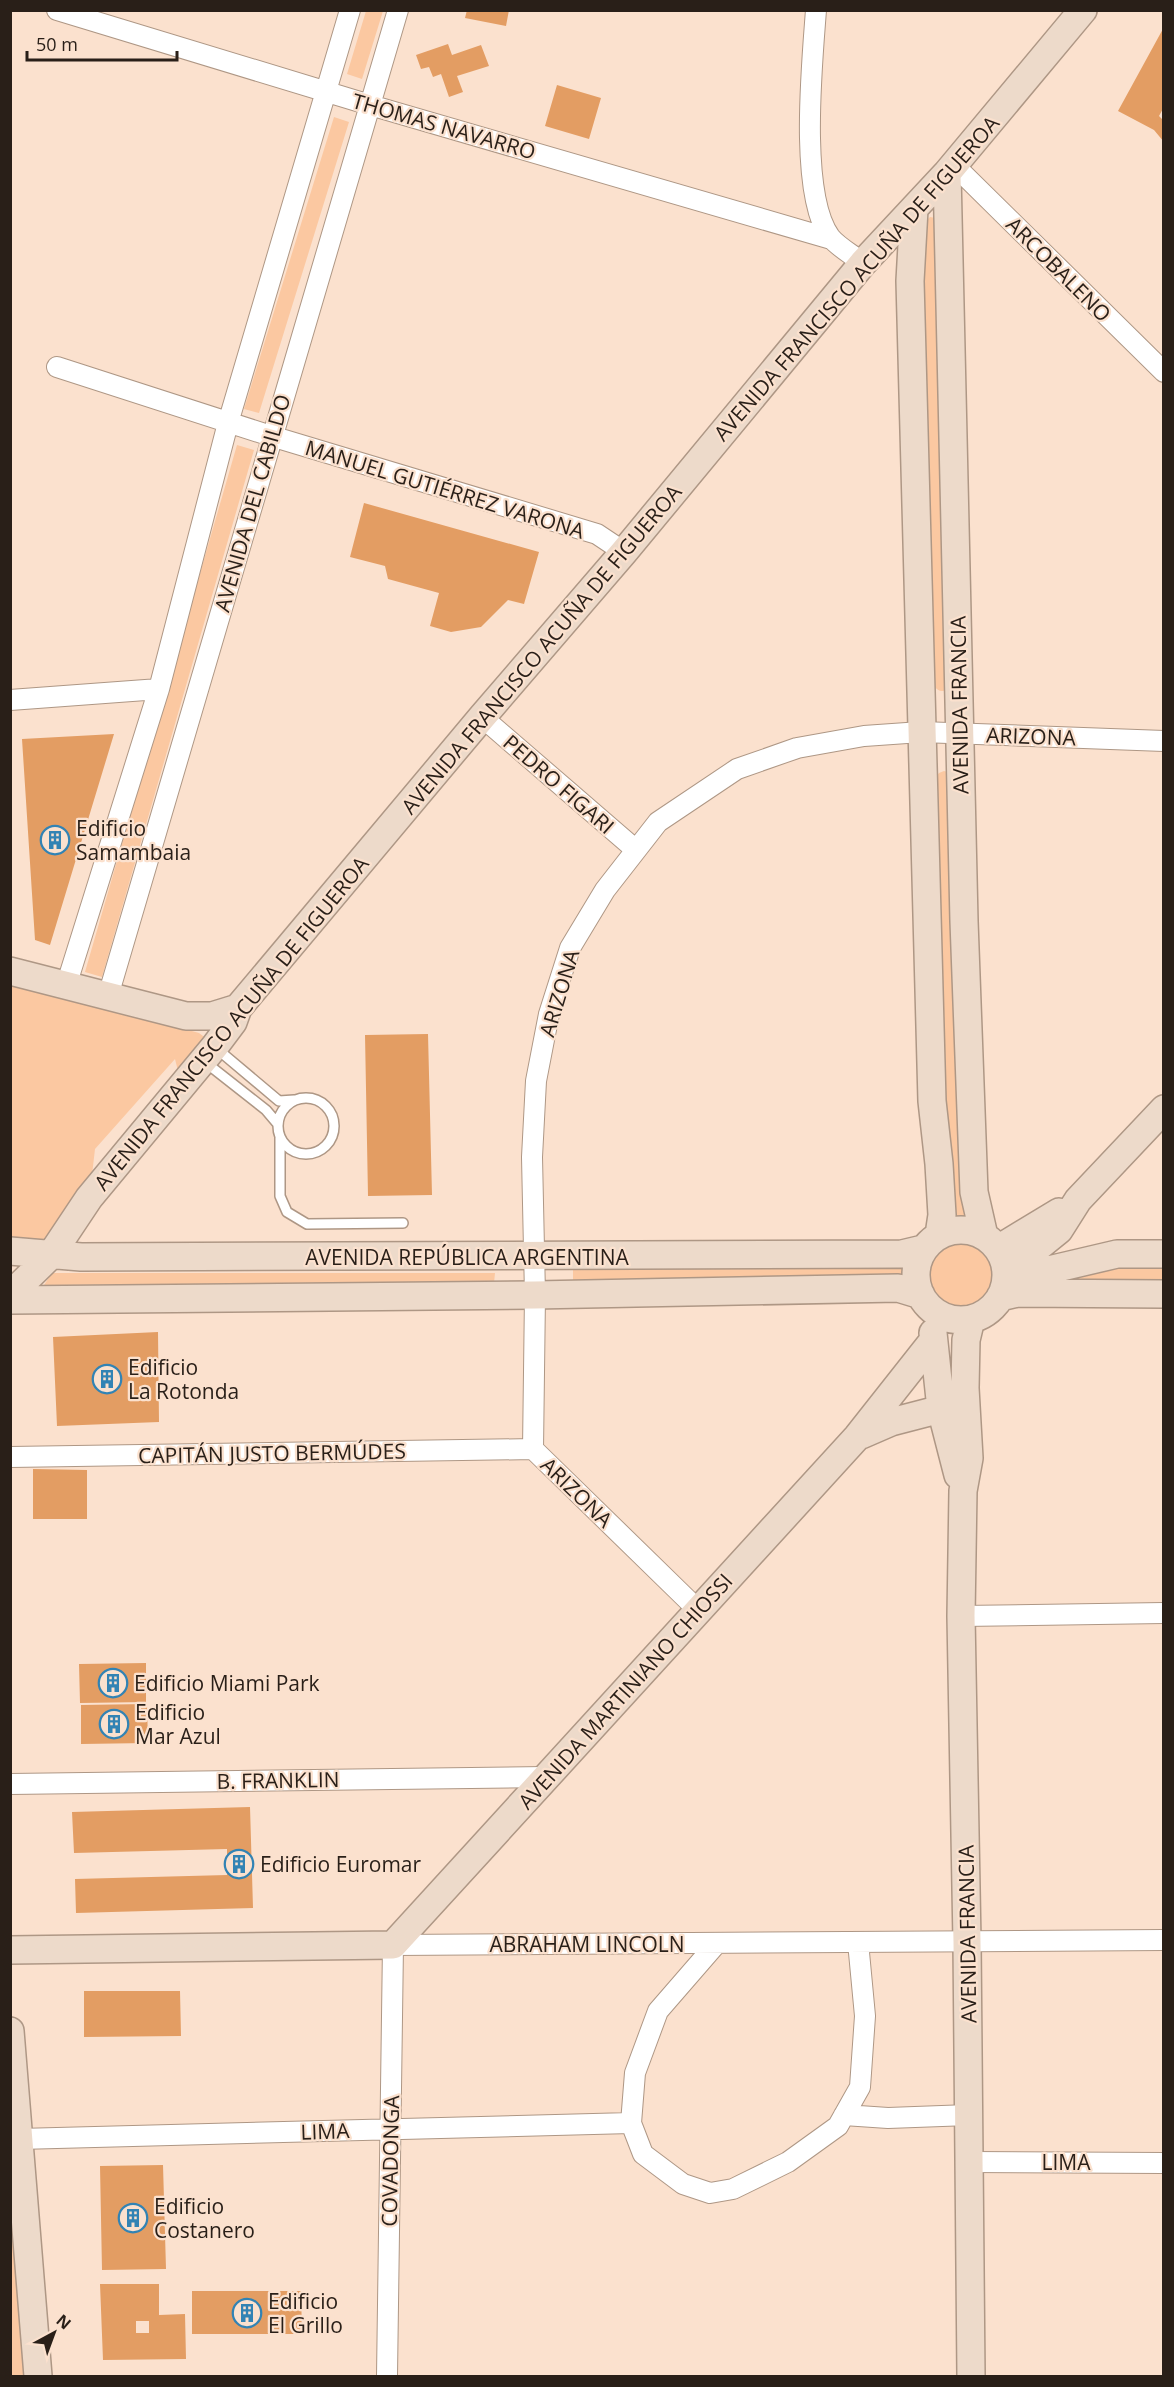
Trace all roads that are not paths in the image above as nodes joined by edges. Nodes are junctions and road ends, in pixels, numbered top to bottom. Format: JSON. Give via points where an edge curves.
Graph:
{"nodes":[{"id":1,"x":57,"y":10,"type":"edge"},
{"id":2,"x":350,"y":10,"type":"edge"},
{"id":3,"x":398,"y":10,"type":"edge"},
{"id":4,"x":816,"y":10,"type":"edge"},
{"id":5,"x":1083,"y":10,"type":"edge"},
{"id":6,"x":326,"y":91,"type":"junction"},
{"id":7,"x":370,"y":105,"type":"junction"},
{"id":8,"x":950,"y":169,"type":"junction"},
{"id":9,"x":914,"y":209,"type":"junction"},
{"id":10,"x":831,"y":238,"type":"junction"},
{"id":11,"x":863,"y":263,"type":"junction"},
{"id":12,"x":57,"y":367,"type":"dead end"},
{"id":13,"x":1164,"y":372,"type":"edge"},
{"id":14,"x":228,"y":423,"type":"junction"},
{"id":15,"x":271,"y":436,"type":"junction"},
{"id":16,"x":624,"y":552,"type":"junction"},
{"id":17,"x":159,"y":689,"type":"junction"},
{"id":18,"x":10,"y":700,"type":"edge"},
{"id":19,"x":482,"y":717,"type":"junction"},
{"id":20,"x":921,"y":732,"type":"junction"},
{"id":21,"x":960,"y":733,"type":"junction"},
{"id":22,"x":1164,"y":741,"type":"edge"},
{"id":23,"x":636,"y":850,"type":"junction"},
{"id":24,"x":10,"y":971,"type":"edge"},
{"id":25,"x":66,"y":986,"type":"junction"},
{"id":26,"x":108,"y":996,"type":"junction"},
{"id":27,"x":238,"y":1008,"type":"junction"},
{"id":28,"x":209,"y":1054,"type":"junction"},
{"id":29,"x":295,"y":1100,"type":"junction"},
{"id":30,"x":1164,"y":1109,"type":"edge"},
{"id":31,"x":278,"y":1123,"type":"junction"},
{"id":32,"x":280,"y":1138,"type":"junction"},
{"id":33,"x":404,"y":1223,"type":"dead end"},
{"id":34,"x":931,"y":1242,"type":"junction"},
{"id":35,"x":10,"y":1251,"type":"edge"},
{"id":36,"x":1164,"y":1254,"type":"edge"},
{"id":37,"x":51,"y":1255,"type":"junction"},
{"id":38,"x":535,"y":1257,"type":"junction"},
{"id":39,"x":999,"y":1266,"type":"junction"},
{"id":40,"x":1164,"y":1294,"type":"edge"},
{"id":41,"x":10,"y":1295,"type":"edge"},
{"id":42,"x":535,"y":1295,"type":"junction"},
{"id":43,"x":10,"y":1300,"type":"edge"},
{"id":44,"x":927,"y":1303,"type":"junction"},
{"id":45,"x":971,"y":1319,"type":"junction"},
{"id":46,"x":933,"y":1342,"type":"junction"},
{"id":47,"x":965,"y":1388,"type":"junction"},
{"id":48,"x":941,"y":1409,"type":"junction"},
{"id":49,"x":857,"y":1437,"type":"junction"},
{"id":50,"x":533,"y":1449,"type":"junction"},
{"id":51,"x":10,"y":1457,"type":"edge"},
{"id":52,"x":963,"y":1491,"type":"junction"},
{"id":53,"x":698,"y":1610,"type":"junction"},
{"id":54,"x":1164,"y":1613,"type":"edge"},
{"id":55,"x":961,"y":1616,"type":"junction"},
{"id":56,"x":546,"y":1777,"type":"junction"},
{"id":57,"x":10,"y":1784,"type":"edge"},
{"id":58,"x":1164,"y":1940,"type":"edge"},
{"id":59,"x":858,"y":1942,"type":"junction"},
{"id":60,"x":967,"y":1942,"type":"junction"},
{"id":61,"x":717,"y":1943,"type":"junction"},
{"id":62,"x":393,"y":1946,"type":"junction"},
{"id":63,"x":10,"y":1950,"type":"edge"},
{"id":64,"x":10,"y":2031,"type":"edge"},
{"id":65,"x":844,"y":2115,"type":"junction"},
{"id":66,"x":969,"y":2115,"type":"junction"},
{"id":67,"x":631,"y":2122,"type":"junction"},
{"id":68,"x":390,"y":2129,"type":"junction"},
{"id":69,"x":19,"y":2139,"type":"junction"},
{"id":70,"x":969,"y":2162,"type":"junction"},
{"id":71,"x":1164,"y":2163,"type":"edge"},
{"id":72,"x":38,"y":2376,"type":"edge"},
{"id":73,"x":387,"y":2376,"type":"edge"},
{"id":74,"x":971,"y":2376,"type":"edge"}],
"edges":[{"from":1,"to":6,"type":"street","name":"THOMAS NAVARRO"},
{"from":2,"to":6,"type":"street","name":"AVENIDA DEL CABILDO"},
{"from":3,"to":7,"type":"street","name":"AVENIDA DEL CABILDO"},
{"from":4,"to":10,"type":"street","via":[[810,101],[813,183],[818,213]]},
{"from":5,"to":8,"type":"street","name":"AVENIDA FRANCISCO ACUÑA DE FIGUEROA"},
{"from":6,"to":7,"type":"street","name":"THOMAS NAVARRO"},
{"from":6,"to":14,"type":"street","name":"AVENIDA DEL CABILDO"},
{"from":7,"to":10,"type":"street","name":"THOMAS NAVARRO"},
{"from":7,"to":15,"type":"street","name":"AVENIDA DEL CABILDO"},
{"from":8,"to":9,"type":"street","name":"AVENIDA FRANCISCO ACUÑA DE FIGUEROA"},
{"from":8,"to":13,"type":"street","name":"ARCOBALENO"},
{"from":8,"to":21,"type":"street","name":"AVENIDA FRANCIA"},
{"from":9,"to":11,"type":"street","name":"AVENIDA FRANCISCO ACUÑA DE FIGUEROA"},
{"from":9,"to":20,"type":"street","name":"AVENIDA FRANCIA","via":[[910,281]]},
{"from":10,"to":11,"type":"street"},
{"from":11,"to":16,"type":"street","name":"AVENIDA FRANCISCO ACUÑA DE FIGUEROA"},
{"from":12,"to":14,"type":"street","name":"MANUEL GUTIÉRREZ VARONA"},
{"from":14,"to":15,"type":"street","name":"MANUEL GUTIÉRREZ VARONA"},
{"from":14,"to":17,"type":"street","name":"AVENIDA DEL CABILDO"},
{"from":15,"to":16,"type":"street","name":"MANUEL GUTIÉRREZ VARONA","via":[[597,534]]},
{"from":15,"to":26,"type":"street","name":"AVENIDA DEL CABILDO"},
{"from":16,"to":19,"type":"street","name":"AVENIDA FRANCISCO ACUÑA DE FIGUEROA"},
{"from":17,"to":18,"type":"street"},
{"from":17,"to":25,"type":"street","name":"AVENIDA DEL CABILDO"},
{"from":19,"to":23,"type":"street","name":"PEDRO FIGARI"},
{"from":19,"to":27,"type":"street","name":"AVENIDA FRANCISCO ACUÑA DE FIGUEROA"},
{"from":20,"to":21,"type":"street","name":"ARIZONA"},
{"from":20,"to":23,"type":"street","name":"ARIZONA","via":[[864,736],[797,748],[737,769],[658,822]]},
{"from":20,"to":34,"type":"street","name":"AVENIDA FRANCIA","via":[[932,1101],[942,1215]]},
{"from":21,"to":22,"type":"street","name":"ARIZONA"},
{"from":21,"to":39,"type":"street","name":"AVENIDA FRANCIA","via":[[974,1192]]},
{"from":23,"to":38,"type":"street","name":"ARIZONA","via":[[605,890],[570,948],[549,1014],[536,1081],[531,1157]]},
{"from":24,"to":25,"type":"street"},
{"from":25,"to":26,"type":"street"},
{"from":26,"to":27,"type":"street","via":[[186,1016],[212,1016]]},
{"from":27,"to":28,"type":"street","name":"AVENIDA FRANCISCO ACUÑA DE FIGUEROA","via":[[233,1022]]},
{"from":28,"to":29,"type":"lane","via":[[279,1101]]},
{"from":28,"to":31,"type":"lane"},
{"from":28,"to":37,"type":"street","name":"AVENIDA FRANCISCO ACUÑA DE FIGUEROA","via":[[89,1198]]},
{"from":29,"to":31,"type":"lane","via":[[283,1109]]},
{"from":29,"to":32,"type":"lane","via":[[309,1098],[323,1103],[333,1115],[335,1130],[318,1153],[303,1155],[289,1149]]},
{"from":30,"to":39,"type":"street","via":[[1078,1200]]},
{"from":31,"to":32,"type":"lane"},
{"from":32,"to":33,"type":"lane","via":[[280,1196],[287,1212],[307,1224]]},
{"from":34,"to":38,"type":"street","name":"AVENIDA REPÚBLICA ARGENTINA","via":[[902,1254]]},
{"from":34,"to":39,"type":"street","via":[[951,1231],[963,1230]]},
{"from":34,"to":44,"type":"street","via":[[915,1272]]},
{"from":35,"to":37,"type":"street","name":"AVENIDA REPÚBLICA ARGENTINA"},
{"from":36,"to":39,"type":"street","via":[[1117,1254],[1036,1273]]},
{"from":37,"to":38,"type":"street","name":"AVENIDA REPÚBLICA ARGENTINA"},
{"from":37,"to":41,"type":"street","name":"AVENIDA FRANCISCO ACUÑA DE FIGUEROA"},
{"from":38,"to":42,"type":"street","name":"ARIZONA"},
{"from":39,"to":40,"type":"street","via":[[1018,1293]]},
{"from":39,"to":45,"type":"street","via":[[987,1311]]},
{"from":42,"to":43,"type":"street","name":"AVENIDA REPÚBLICA ARGENTINA"},
{"from":42,"to":44,"type":"street","name":"AVENIDA REPÚBLICA ARGENTINA","via":[[898,1288]]},
{"from":42,"to":50,"type":"street","name":"ARIZONA"},
{"from":44,"to":45,"type":"street","via":[[951,1319]]},
{"from":44,"to":46,"type":"street","name":"AVENIDA FRANCIA"},
{"from":45,"to":47,"type":"street","name":"AVENIDA FRANCIA","via":[[966,1340]]},
{"from":46,"to":48,"type":"street","name":"AVENIDA FRANCIA"},
{"from":46,"to":49,"type":"street","name":"AVENIDA MARTINIANO CHIOSSI"},
{"from":47,"to":48,"type":"street","name":"AVENIDA MARTINIANO CHIOSSI","via":[[960,1398]]},
{"from":47,"to":52,"type":"street","name":"AVENIDA FRANCIA","via":[[969,1458]]},
{"from":48,"to":49,"type":"street","name":"AVENIDA MARTINIANO CHIOSSI","via":[[891,1422]]},
{"from":48,"to":52,"type":"street","name":"AVENIDA FRANCIA"},
{"from":49,"to":53,"type":"street","name":"AVENIDA MARTINIANO CHIOSSI"},
{"from":50,"to":51,"type":"street","name":"CAPITÁN JUSTO BERMÚDES"},
{"from":50,"to":53,"type":"street","name":"ARIZONA"},
{"from":52,"to":55,"type":"street","name":"AVENIDA FRANCIA"},
{"from":53,"to":56,"type":"street","name":"AVENIDA MARTINIANO CHIOSSI"},
{"from":54,"to":55,"type":"street"},
{"from":55,"to":60,"type":"street","name":"AVENIDA FRANCIA"},
{"from":56,"to":57,"type":"street","name":"B. FRANKLIN"},
{"from":56,"to":62,"type":"street","name":"AVENIDA MARTINIANO CHIOSSI"},
{"from":58,"to":60,"type":"street","name":"ABRAHAM LINCOLN"},
{"from":59,"to":60,"type":"street","name":"ABRAHAM LINCOLN"},
{"from":59,"to":61,"type":"street","name":"ABRAHAM LINCOLN"},
{"from":59,"to":65,"type":"street","via":[[865,2016],[860,2087]]},
{"from":60,"to":66,"type":"street","name":"AVENIDA FRANCIA"},
{"from":61,"to":62,"type":"street","name":"ABRAHAM LINCOLN"},
{"from":61,"to":67,"type":"street","via":[[658,2011],[635,2073]]},
{"from":62,"to":63,"type":"street","name":"ABRAHAM LINCOLN"},
{"from":62,"to":68,"type":"street","name":"COVADONGA"},
{"from":64,"to":69,"type":"street"},
{"from":65,"to":66,"type":"street"},
{"from":65,"to":67,"type":"street","via":[[838,2126],[788,2162],[733,2188],[710,2193],[683,2184],[643,2154]]},
{"from":66,"to":70,"type":"street","name":"AVENIDA FRANCIA"},
{"from":67,"to":68,"type":"street","name":"LIMA"},
{"from":68,"to":69,"type":"street","name":"LIMA"},
{"from":68,"to":73,"type":"street","name":"COVADONGA"},
{"from":69,"to":72,"type":"street"},
{"from":70,"to":71,"type":"street","name":"LIMA"},
{"from":70,"to":74,"type":"street","name":"AVENIDA FRANCIA"}]}
